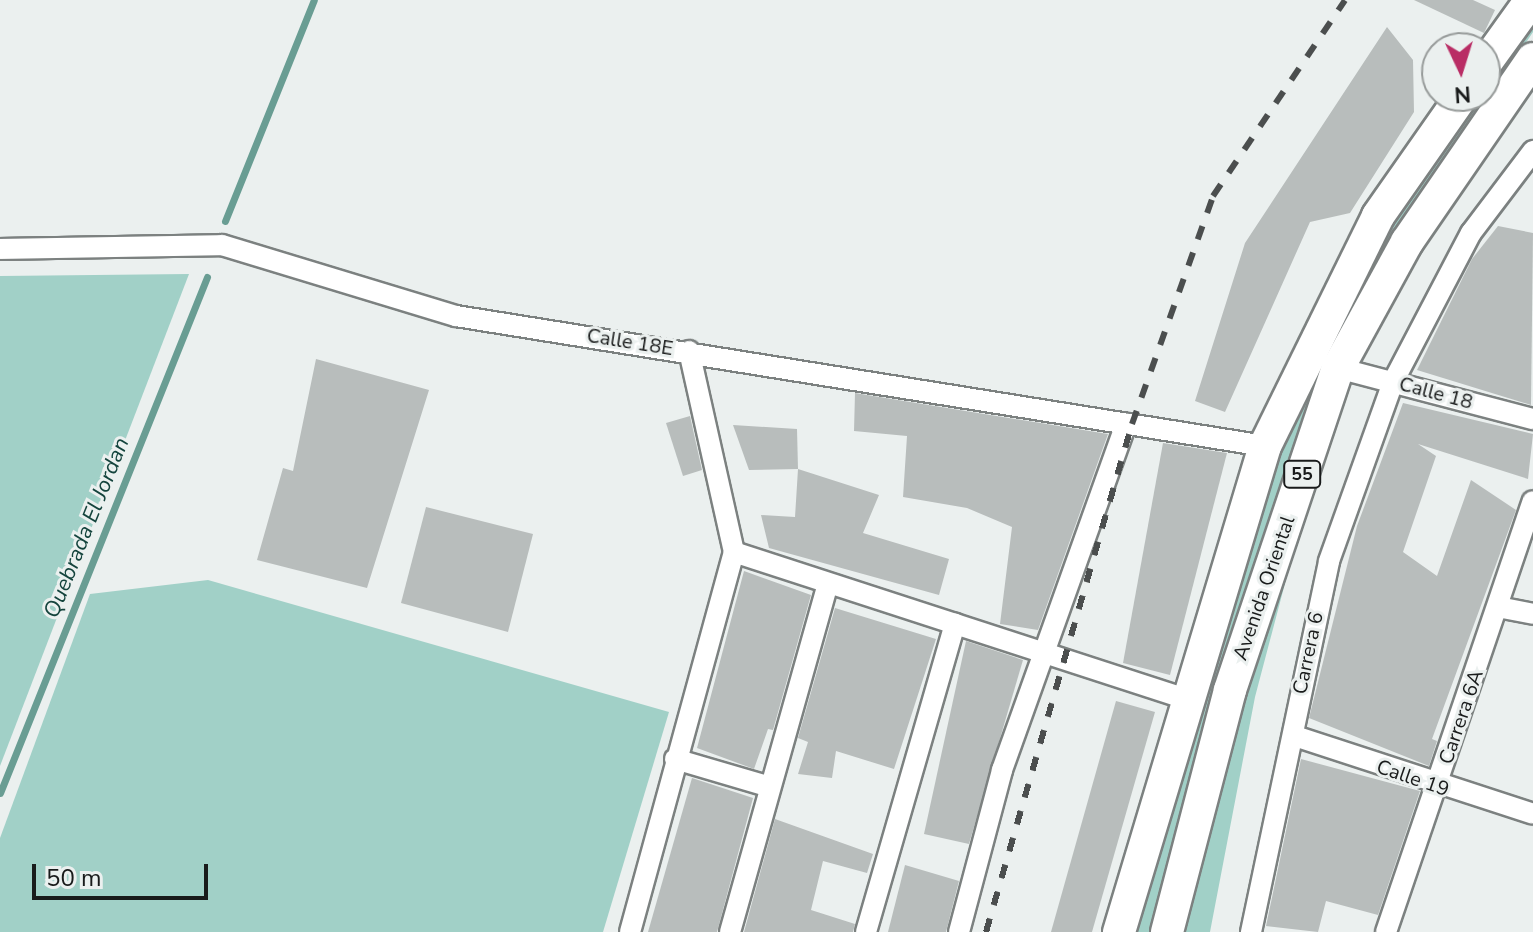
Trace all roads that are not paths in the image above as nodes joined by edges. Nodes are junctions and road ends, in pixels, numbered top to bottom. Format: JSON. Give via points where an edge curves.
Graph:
{"nodes":[{"id":1,"x":1531,"y":0,"type":"edge"},
{"id":2,"x":1501,"y":42,"type":"edge"},
{"id":3,"x":1533,"y":59,"type":"edge"},
{"id":4,"x":1451,"y":112,"type":"edge"},
{"id":5,"x":1533,"y":151,"type":"edge"},
{"id":6,"x":0,"y":249,"type":"edge"},
{"id":7,"x":689,"y":351,"type":"junction"},
{"id":8,"x":1338,"y":368,"type":"junction"},
{"id":9,"x":1393,"y":382,"type":"junction"},
{"id":10,"x":1533,"y":419,"type":"edge"},
{"id":11,"x":1126,"y":423,"type":"junction"},
{"id":12,"x":1265,"y":446,"type":"junction"},
{"id":13,"x":1533,"y":501,"type":"edge"},
{"id":14,"x":734,"y":552,"type":"junction"},
{"id":15,"x":827,"y":587,"type":"junction"},
{"id":16,"x":1498,"y":607,"type":"junction"},
{"id":17,"x":1533,"y":614,"type":"edge"},
{"id":18,"x":955,"y":624,"type":"junction"},
{"id":19,"x":1047,"y":656,"type":"junction"},
{"id":20,"x":1187,"y":699,"type":"junction"},
{"id":21,"x":1295,"y":736,"type":"junction"},
{"id":22,"x":675,"y":759,"type":"junction"},
{"id":23,"x":770,"y":787,"type":"junction"},
{"id":24,"x":1437,"y":787,"type":"junction"},
{"id":25,"x":1533,"y":814,"type":"edge"},
{"id":26,"x":630,"y":932,"type":"edge"},
{"id":27,"x":730,"y":932,"type":"edge"},
{"id":28,"x":866,"y":932,"type":"edge"},
{"id":29,"x":959,"y":932,"type":"edge"},
{"id":30,"x":1119,"y":932,"type":"edge"},
{"id":31,"x":1167,"y":932,"type":"edge"},
{"id":32,"x":1251,"y":932,"type":"edge"},
{"id":33,"x":1386,"y":932,"type":"edge"}],
"edges":[{"from":1,"to":2,"type":"main road"},
{"from":3,"to":8,"type":"main road","name":"Avenida Oriental","number":"55","via":[[1407,242]]},
{"from":4,"to":12,"type":"main road","name":"Avenida Oriental","number":"55","via":[[1378,216]]},
{"from":5,"to":9,"type":"street","via":[[1471,233]]},
{"from":6,"to":7,"type":"street","name":"Calle 18E","via":[[222,245],[456,316]]},
{"from":7,"to":11,"type":"street","name":"Calle 18E"},
{"from":7,"to":14,"type":"street"},
{"from":8,"to":9,"type":"street","name":"Calle 18"},
{"from":8,"to":31,"type":"main road","name":"Avenida Oriental","number":"55","via":[[1230,690]]},
{"from":9,"to":10,"type":"street","name":"Calle 18"},
{"from":9,"to":21,"type":"street","name":"Carrera 6","via":[[1329,561]]},
{"from":11,"to":12,"type":"street","name":"Calle 18E"},
{"from":11,"to":19,"type":"street"},
{"from":12,"to":20,"type":"main road","name":"Avenida Oriental","number":"55"},
{"from":13,"to":16,"type":"street","name":"Carrera 6A"},
{"from":14,"to":15,"type":"street"},
{"from":14,"to":22,"type":"street"},
{"from":15,"to":18,"type":"street"},
{"from":15,"to":23,"type":"street"},
{"from":16,"to":17,"type":"street"},
{"from":16,"to":24,"type":"street","name":"Carrera 6A"},
{"from":18,"to":19,"type":"street"},
{"from":18,"to":28,"type":"street"},
{"from":19,"to":20,"type":"street"},
{"from":19,"to":29,"type":"street","via":[[1002,770]]},
{"from":20,"to":30,"type":"main road","name":"Avenida Oriental","number":"55"},
{"from":21,"to":24,"type":"street","name":"Calle 19"},
{"from":21,"to":32,"type":"street","name":"Carrera 6"},
{"from":22,"to":23,"type":"street"},
{"from":22,"to":26,"type":"street"},
{"from":23,"to":27,"type":"street"},
{"from":24,"to":25,"type":"street","name":"Calle 19"},
{"from":24,"to":33,"type":"street","name":"Carrera 6A"}]}
